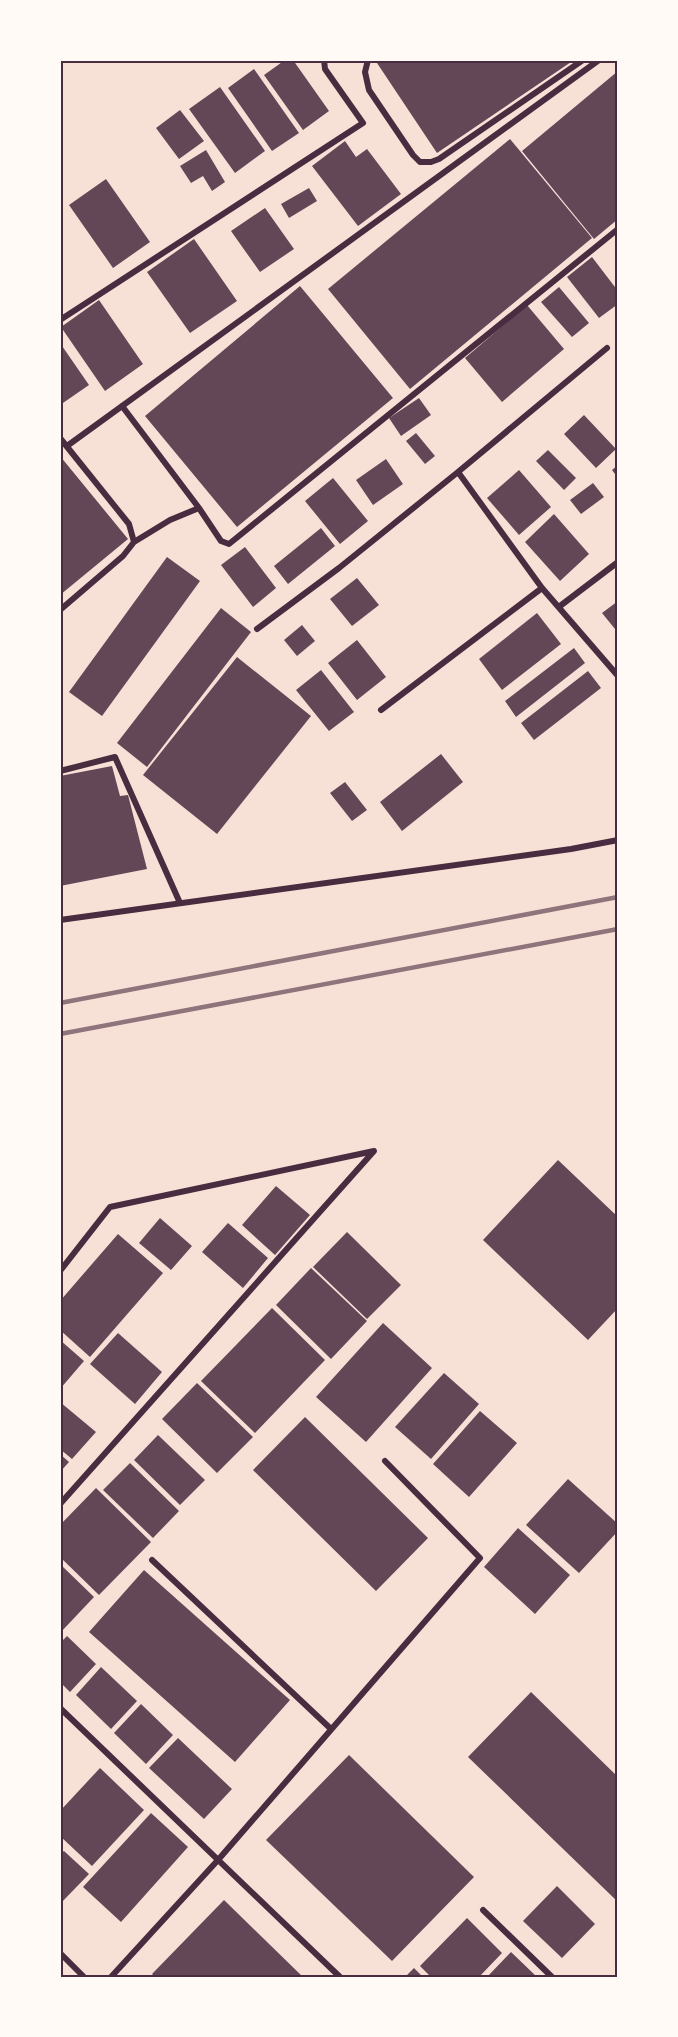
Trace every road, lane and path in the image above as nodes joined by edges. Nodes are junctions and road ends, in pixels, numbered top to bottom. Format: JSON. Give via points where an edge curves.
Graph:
{"nodes":[{"id":1,"x":324,"y":60,"type":"edge"},
{"id":2,"x":368,"y":60,"type":"edge"},
{"id":3,"x":582,"y":60,"type":"edge"},
{"id":4,"x":599,"y":60,"type":"edge"},
{"id":5,"x":618,"y":229,"type":"edge"},
{"id":6,"x":60,"y":320,"type":"edge"},
{"id":7,"x":607,"y":348,"type":"dead end"},
{"id":8,"x":122,"y":406,"type":"junction"},
{"id":9,"x":60,"y":438,"type":"edge"},
{"id":10,"x":67,"y":446,"type":"junction"},
{"id":11,"x":458,"y":472,"type":"junction"},
{"id":12,"x":199,"y":508,"type":"junction"},
{"id":13,"x":134,"y":542,"type":"junction"},
{"id":14,"x":618,"y":562,"type":"edge"},
{"id":15,"x":543,"y":588,"type":"junction"},
{"id":16,"x":560,"y":606,"type":"junction"},
{"id":17,"x":60,"y":610,"type":"edge"},
{"id":18,"x":257,"y":629,"type":"dead end"},
{"id":19,"x":618,"y":676,"type":"edge"},
{"id":20,"x":381,"y":710,"type":"dead end"},
{"id":21,"x":60,"y":771,"type":"edge"},
{"id":22,"x":618,"y":840,"type":"edge"},
{"id":23,"x":180,"y":903,"type":"junction"},
{"id":24,"x":60,"y":920,"type":"edge"},
{"id":25,"x":60,"y":1271,"type":"edge"},
{"id":26,"x":385,"y":1461,"type":"dead end"},
{"id":27,"x":60,"y":1504,"type":"edge"},
{"id":28,"x":152,"y":1560,"type":"dead end"},
{"id":29,"x":60,"y":1707,"type":"edge"},
{"id":30,"x":331,"y":1729,"type":"junction"},
{"id":31,"x":218,"y":1860,"type":"junction"},
{"id":32,"x":483,"y":1910,"type":"dead end"},
{"id":33,"x":60,"y":1953,"type":"edge"},
{"id":34,"x":84,"y":1977,"type":"edge"},
{"id":35,"x":111,"y":1977,"type":"edge"},
{"id":36,"x":340,"y":1977,"type":"edge"},
{"id":37,"x":552,"y":1977,"type":"edge"}],
"edges":[{"from":1,"to":6,"type":"street","via":[[325,69],[363,123]]},
{"from":2,"to":3,"type":"street","via":[[365,72],[369,90],[420,162],[439,159]]},
{"from":4,"to":8,"type":"street"},
{"from":5,"to":12,"type":"street","via":[[229,544],[221,541]]},
{"from":7,"to":11,"type":"street"},
{"from":8,"to":10,"type":"street"},
{"from":8,"to":12,"type":"street"},
{"from":9,"to":10,"type":"street"},
{"from":10,"to":13,"type":"street","via":[[129,524]]},
{"from":11,"to":15,"type":"street"},
{"from":11,"to":18,"type":"street"},
{"from":12,"to":13,"type":"street"},
{"from":13,"to":17,"type":"street"},
{"from":14,"to":16,"type":"street"},
{"from":15,"to":16,"type":"street"},
{"from":15,"to":20,"type":"street"},
{"from":16,"to":19,"type":"street"},
{"from":21,"to":23,"type":"street","via":[[115,757]]},
{"from":22,"to":23,"type":"street"},
{"from":23,"to":24,"type":"street"},
{"from":25,"to":27,"type":"street","via":[[110,1207],[374,1151]]},
{"from":26,"to":30,"type":"street","via":[[480,1558]]},
{"from":28,"to":30,"type":"street"},
{"from":29,"to":31,"type":"street"},
{"from":30,"to":31,"type":"street"},
{"from":31,"to":35,"type":"street"},
{"from":31,"to":36,"type":"street"},
{"from":32,"to":37,"type":"street"},
{"from":33,"to":34,"type":"street"}]}
